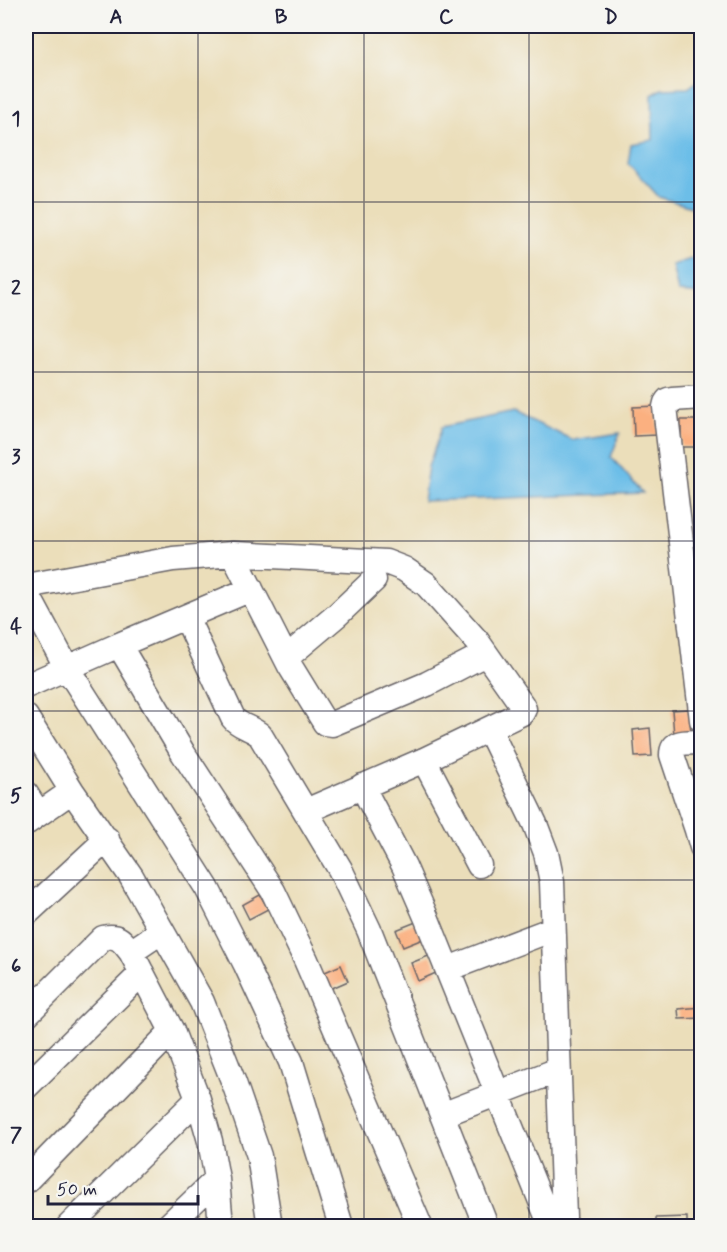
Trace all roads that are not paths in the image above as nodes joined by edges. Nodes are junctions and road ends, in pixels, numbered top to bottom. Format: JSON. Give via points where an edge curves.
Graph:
{"nodes":[{"id":1,"x":702,"y":397,"type":"edge"},
{"id":2,"x":233,"y":554,"type":"junction"},
{"id":3,"x":374,"y":580,"type":"dead end"},
{"id":4,"x":251,"y":589,"type":"junction"},
{"id":5,"x":29,"y":595,"type":"edge"},
{"id":6,"x":695,"y":603,"type":"edge"},
{"id":7,"x":186,"y":617,"type":"junction"},
{"id":8,"x":119,"y":645,"type":"junction"},
{"id":9,"x":485,"y":654,"type":"junction"},
{"id":10,"x":286,"y":658,"type":"junction"},
{"id":11,"x":67,"y":668,"type":"junction"},
{"id":12,"x":26,"y":686,"type":"edge"},
{"id":13,"x":26,"y":717,"type":"edge"},
{"id":14,"x":702,"y":720,"type":"edge"},
{"id":15,"x":489,"y":729,"type":"junction"},
{"id":16,"x":702,"y":742,"type":"edge"},
{"id":17,"x":424,"y":760,"type":"junction"},
{"id":18,"x":362,"y":786,"type":"junction"},
{"id":19,"x":72,"y":790,"type":"junction"},
{"id":20,"x":30,"y":810,"type":"edge"},
{"id":21,"x":306,"y":811,"type":"junction"},
{"id":22,"x":107,"y":839,"type":"junction"},
{"id":23,"x":701,"y":845,"type":"edge"},
{"id":24,"x":480,"y":865,"type":"dead end"},
{"id":25,"x":26,"y":914,"type":"edge"},
{"id":26,"x":553,"y":929,"type":"junction"},
{"id":27,"x":162,"y":931,"type":"junction"},
{"id":28,"x":137,"y":962,"type":"junction"},
{"id":29,"x":448,"y":969,"type":"junction"},
{"id":30,"x":26,"y":1015,"type":"edge"},
{"id":31,"x":172,"y":1031,"type":"junction"},
{"id":32,"x":558,"y":1070,"type":"junction"},
{"id":33,"x":26,"y":1087,"type":"edge"},
{"id":34,"x":498,"y":1093,"type":"junction"},
{"id":35,"x":198,"y":1099,"type":"junction"},
{"id":36,"x":442,"y":1115,"type":"junction"},
{"id":37,"x":217,"y":1179,"type":"junction"},
{"id":38,"x":26,"y":1181,"type":"edge"},
{"id":39,"x":69,"y":1227,"type":"edge"},
{"id":40,"x":168,"y":1227,"type":"edge"},
{"id":41,"x":221,"y":1227,"type":"edge"},
{"id":42,"x":270,"y":1227,"type":"edge"},
{"id":43,"x":341,"y":1227,"type":"edge"},
{"id":44,"x":420,"y":1227,"type":"edge"},
{"id":45,"x":486,"y":1227,"type":"edge"},
{"id":46,"x":553,"y":1227,"type":"edge"}],
"edges":[{"from":1,"to":6,"type":"street","via":[[666,403]]},
{"from":2,"to":4,"type":"street"},
{"from":2,"to":5,"type":"street","via":[[173,559]]},
{"from":2,"to":9,"type":"street","via":[[386,562],[404,569],[426,584]]},
{"from":3,"to":10,"type":"street"},
{"from":4,"to":7,"type":"street"},
{"from":4,"to":10,"type":"street"},
{"from":5,"to":11,"type":"street"},
{"from":6,"to":14,"type":"street"},
{"from":7,"to":8,"type":"street"},
{"from":7,"to":21,"type":"street","via":[[233,718],[260,735]]},
{"from":8,"to":11,"type":"street"},
{"from":8,"to":44,"type":"street","via":[[183,753],[273,891]]},
{"from":9,"to":10,"type":"street","via":[[417,689],[332,724],[323,721]]},
{"from":9,"to":15,"type":"street","via":[[524,709],[520,716]]},
{"from":11,"to":12,"type":"street"},
{"from":11,"to":43,"type":"street","via":[[207,888],[246,965],[291,1062]]},
{"from":13,"to":19,"type":"street"},
{"from":15,"to":17,"type":"street"},
{"from":15,"to":26,"type":"street","via":[[546,853],[552,882]]},
{"from":16,"to":23,"type":"street","via":[[680,743],[672,749]]},
{"from":17,"to":18,"type":"street"},
{"from":17,"to":24,"type":"street"},
{"from":18,"to":21,"type":"street"},
{"from":18,"to":29,"type":"street","via":[[404,866]]},
{"from":19,"to":20,"type":"street"},
{"from":19,"to":22,"type":"street"},
{"from":21,"to":36,"type":"street","via":[[369,930]]},
{"from":22,"to":25,"type":"street"},
{"from":22,"to":27,"type":"street"},
{"from":26,"to":29,"type":"street"},
{"from":26,"to":32,"type":"street"},
{"from":27,"to":28,"type":"street"},
{"from":27,"to":42,"type":"street","via":[[202,1002],[234,1083],[260,1156]]},
{"from":28,"to":30,"type":"street","via":[[118,938],[103,938]]},
{"from":28,"to":31,"type":"street"},
{"from":28,"to":33,"type":"street"},
{"from":29,"to":34,"type":"street"},
{"from":31,"to":35,"type":"street"},
{"from":31,"to":38,"type":"street"},
{"from":32,"to":34,"type":"street"},
{"from":32,"to":46,"type":"street","via":[[564,1217]]},
{"from":34,"to":36,"type":"street"},
{"from":34,"to":46,"type":"street"},
{"from":35,"to":37,"type":"street"},
{"from":35,"to":39,"type":"street"},
{"from":36,"to":45,"type":"street"},
{"from":37,"to":40,"type":"street"},
{"from":37,"to":41,"type":"street"}]}
